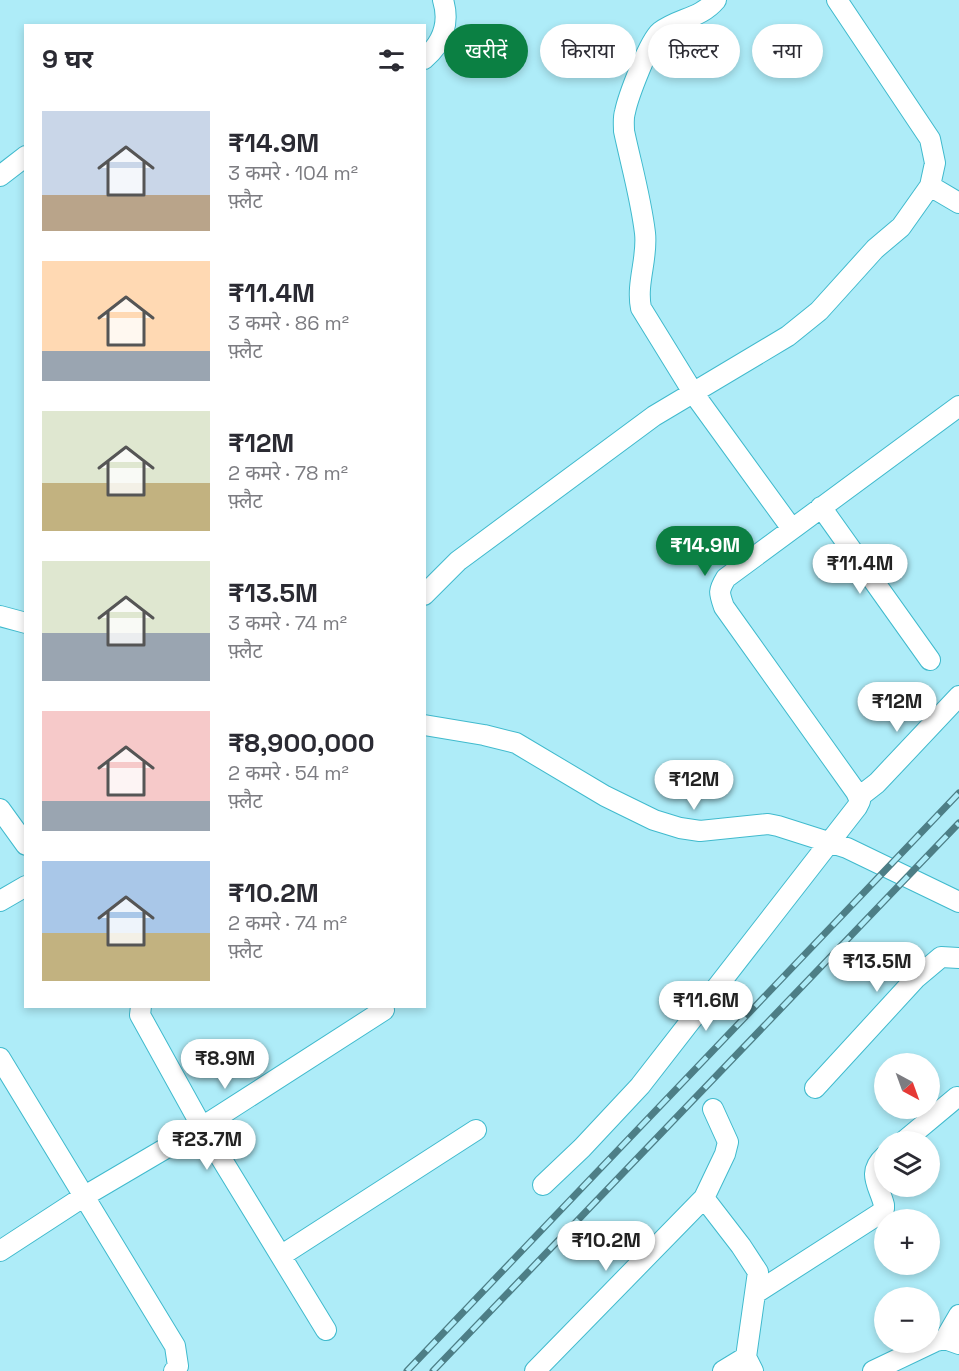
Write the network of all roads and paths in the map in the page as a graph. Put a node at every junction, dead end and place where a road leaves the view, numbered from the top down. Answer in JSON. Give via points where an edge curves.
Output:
{"nodes":[{"id":1,"x":443,"y":0,"type":"edge"},
{"id":2,"x":716,"y":0,"type":"edge"},
{"id":3,"x":837,"y":0,"type":"edge"},
{"id":4,"x":426,"y":57,"type":"edge"},
{"id":5,"x":24,"y":158,"type":"edge"},
{"id":6,"x":0,"y":176,"type":"edge"},
{"id":7,"x":930,"y":186,"type":"junction"},
{"id":8,"x":959,"y":203,"type":"edge"},
{"id":9,"x":694,"y":394,"type":"junction"},
{"id":10,"x":959,"y":406,"type":"edge"},
{"id":11,"x":821,"y":507,"type":"junction"},
{"id":12,"x":792,"y":529,"type":"junction"},
{"id":13,"x":426,"y":593,"type":"edge"},
{"id":14,"x":0,"y":616,"type":"edge"},
{"id":15,"x":24,"y":622,"type":"edge"},
{"id":16,"x":930,"y":660,"type":"dead end"},
{"id":17,"x":959,"y":696,"type":"edge"},
{"id":18,"x":426,"y":724,"type":"edge"},
{"id":19,"x":859,"y":797,"type":"junction"},
{"id":20,"x":0,"y":809,"type":"edge"},
{"id":21,"x":24,"y":842,"type":"edge"},
{"id":22,"x":830,"y":843,"type":"junction"},
{"id":23,"x":24,"y":887,"type":"edge"},
{"id":24,"x":0,"y":901,"type":"edge"},
{"id":25,"x":959,"y":902,"type":"edge"},
{"id":26,"x":959,"y":958,"type":"edge"},
{"id":27,"x":141,"y":1008,"type":"edge"},
{"id":28,"x":384,"y":1010,"type":"dead end"},
{"id":29,"x":0,"y":1058,"type":"edge"},
{"id":30,"x":815,"y":1088,"type":"dead end"},
{"id":31,"x":957,"y":1097,"type":"dead end"},
{"id":32,"x":713,"y":1109,"type":"dead end"},
{"id":33,"x":202,"y":1127,"type":"junction"},
{"id":34,"x":476,"y":1130,"type":"dead end"},
{"id":35,"x":916,"y":1131,"type":"edge"},
{"id":36,"x":543,"y":1185,"type":"dead end"},
{"id":37,"x":83,"y":1197,"type":"junction"},
{"id":38,"x":881,"y":1197,"type":"edge"},
{"id":39,"x":704,"y":1198,"type":"junction"},
{"id":40,"x":0,"y":1251,"type":"edge"},
{"id":41,"x":282,"y":1255,"type":"junction"},
{"id":42,"x":756,"y":1293,"type":"junction"},
{"id":43,"x":959,"y":1315,"type":"edge"},
{"id":44,"x":326,"y":1330,"type":"dead end"},
{"id":45,"x":952,"y":1341,"type":"edge"},
{"id":46,"x":749,"y":1364,"type":"edge"},
{"id":47,"x":174,"y":1371,"type":"edge"},
{"id":48,"x":535,"y":1371,"type":"edge"},
{"id":49,"x":723,"y":1371,"type":"edge"},
{"id":50,"x":873,"y":1371,"type":"edge"}],
"edges":[{"from":1,"to":4,"type":"street","via":[[445,32]]},
{"from":2,"to":9,"type":"street","via":[[705,11],[660,31],[624,115],[645,234],[638,296],[641,308]]},
{"from":3,"to":7,"type":"street","via":[[930,139],[935,163]]},
{"from":5,"to":6,"type":"street"},
{"from":7,"to":8,"type":"street"},
{"from":7,"to":9,"type":"street","via":[[901,226],[819,311],[788,336]]},
{"from":9,"to":12,"type":"street"},
{"from":9,"to":13,"type":"street","via":[[654,416],[530,507],[458,561]]},
{"from":10,"to":11,"type":"street"},
{"from":11,"to":12,"type":"street"},
{"from":11,"to":16,"type":"street"},
{"from":12,"to":19,"type":"street","via":[[726,578],[719,594],[724,607]]},
{"from":14,"to":15,"type":"street"},
{"from":17,"to":19,"type":"street"},
{"from":18,"to":22,"type":"street","via":[[516,743],[605,796],[680,828],[700,831],[768,824]]},
{"from":19,"to":22,"type":"street","via":[[857,807]]},
{"from":20,"to":21,"type":"street"},
{"from":22,"to":25,"type":"street"},
{"from":22,"to":36,"type":"street","via":[[640,1086]]},
{"from":23,"to":24,"type":"street"},
{"from":26,"to":30,"type":"street","via":[[941,957],[916,978]]},
{"from":27,"to":33,"type":"street","via":[[140,1015]]},
{"from":28,"to":33,"type":"street"},
{"from":29,"to":37,"type":"street"},
{"from":31,"to":35,"type":"street"},
{"from":32,"to":39,"type":"street","via":[[728,1142]]},
{"from":33,"to":37,"type":"street"},
{"from":33,"to":41,"type":"street"},
{"from":34,"to":41,"type":"street"},
{"from":37,"to":40,"type":"street"},
{"from":37,"to":47,"type":"street","via":[[175,1346],[178,1366]]},
{"from":38,"to":42,"type":"street","via":[[884,1209],[879,1214]]},
{"from":39,"to":42,"type":"street","via":[[755,1265]]},
{"from":39,"to":48,"type":"street"},
{"from":41,"to":44,"type":"street"},
{"from":42,"to":46,"type":"street"},
{"from":43,"to":45,"type":"street"},
{"from":45,"to":50,"type":"street","via":[[936,1341]]},
{"from":46,"to":49,"type":"street"}]}
